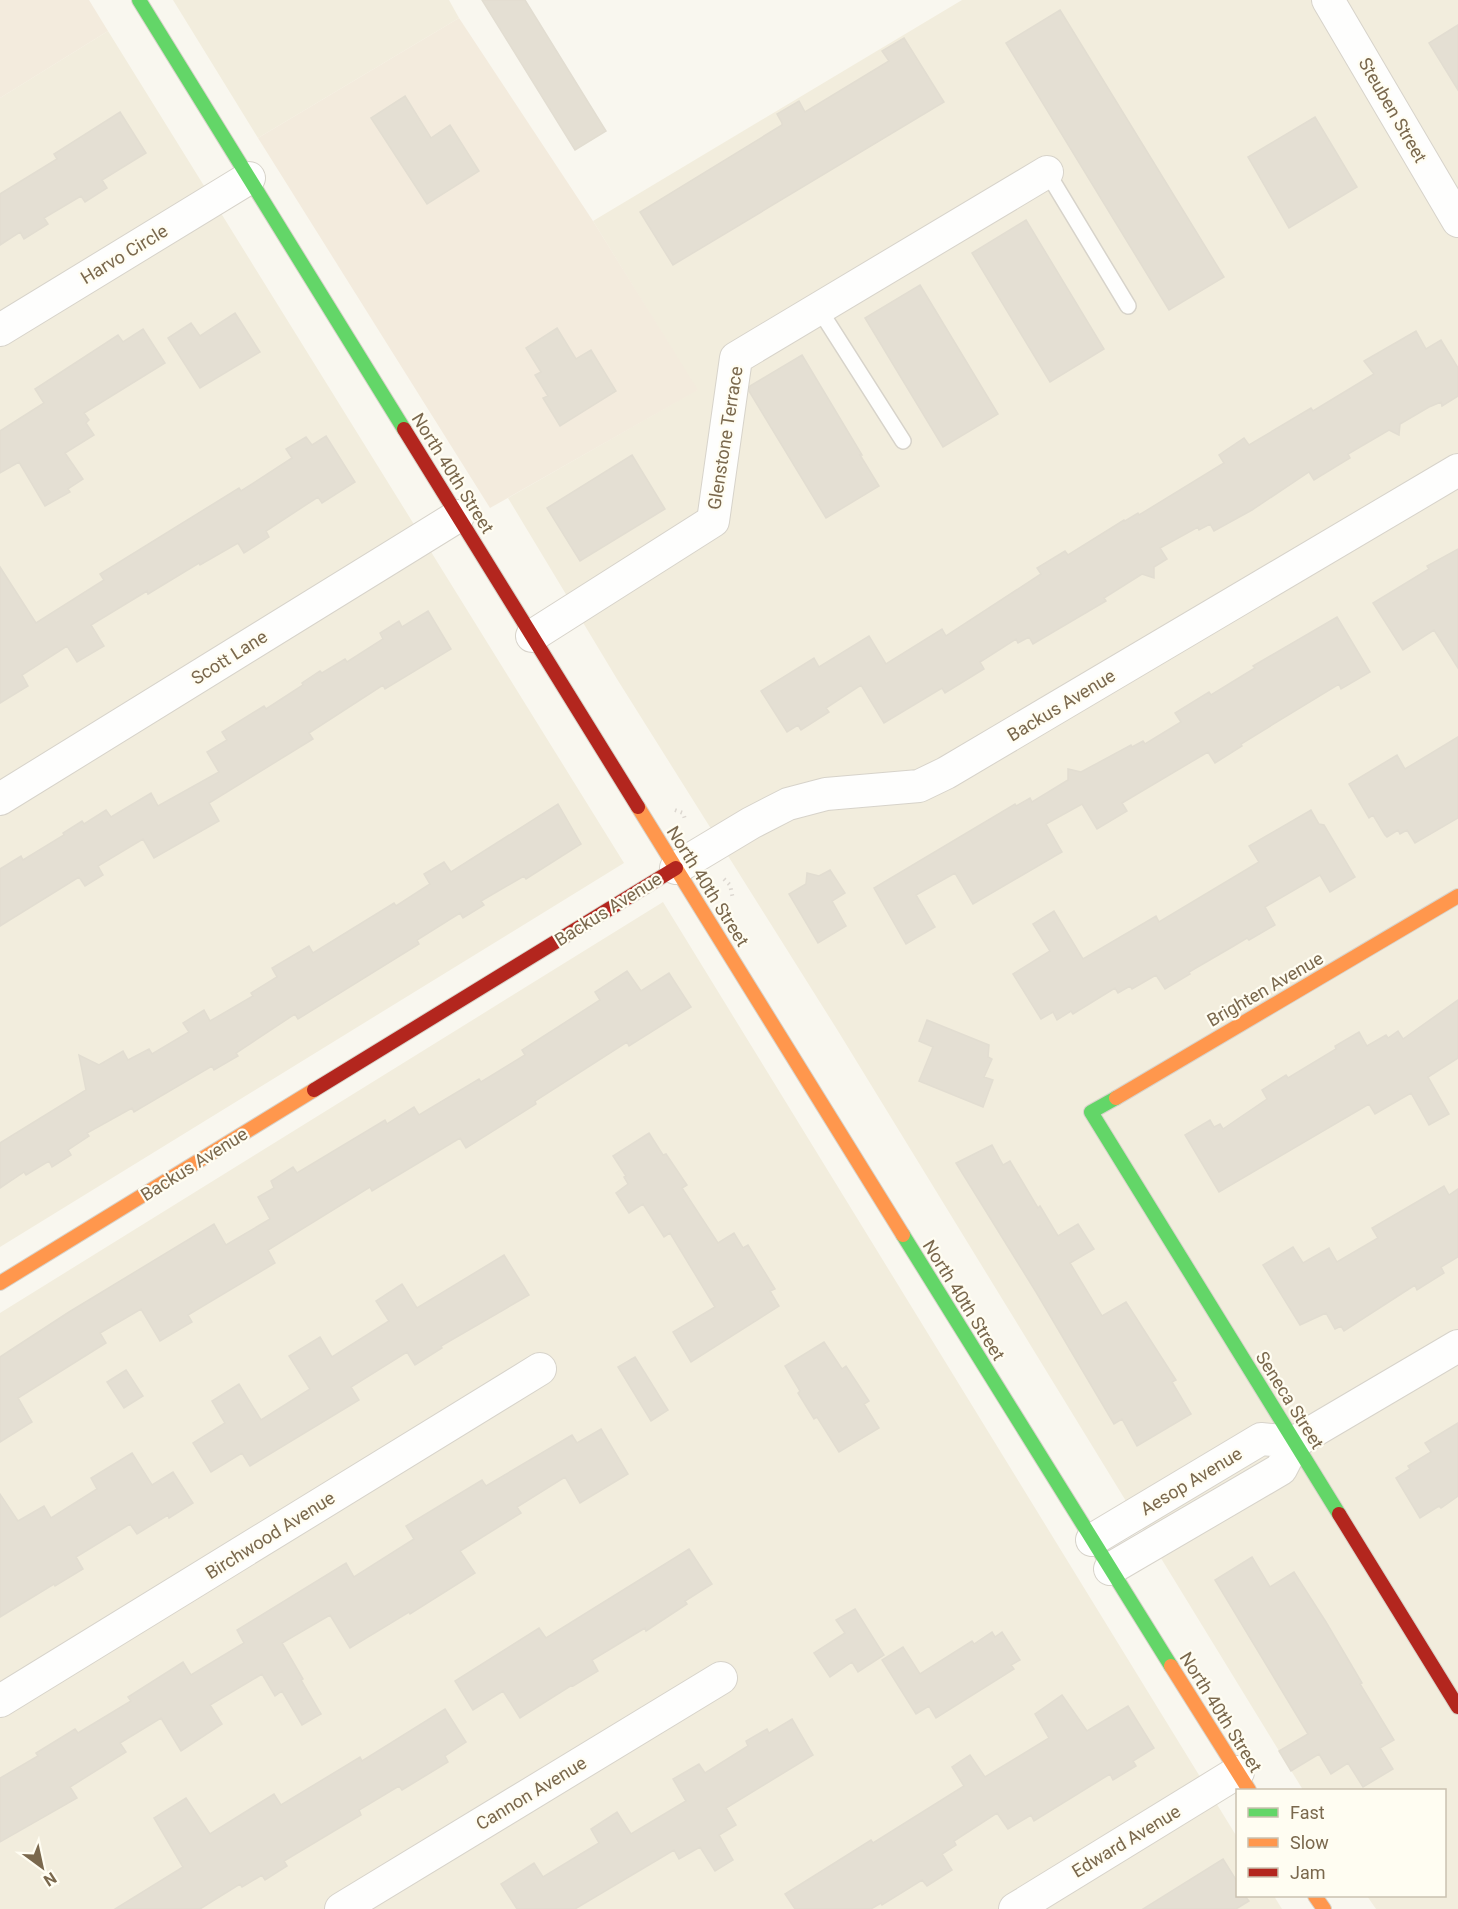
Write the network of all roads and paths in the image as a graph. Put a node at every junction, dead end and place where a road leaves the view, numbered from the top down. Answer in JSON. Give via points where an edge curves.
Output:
{"nodes":[{"id":1,"x":139,"y":0,"type":"edge"},
{"id":2,"x":1328,"y":0,"type":"edge"},
{"id":3,"x":1047,"y":172,"type":"joint"},
{"id":4,"x":249,"y":178,"type":"junction"},
{"id":5,"x":1458,"y":221,"type":"edge"},
{"id":6,"x":1128,"y":306,"type":"dead end"},
{"id":7,"x":819,"y":309,"type":"junction"},
{"id":8,"x":0,"y":330,"type":"edge"},
{"id":9,"x":903,"y":441,"type":"dead end"},
{"id":10,"x":1458,"y":470,"type":"edge"},
{"id":11,"x":458,"y":516,"type":"junction"},
{"id":12,"x":532,"y":636,"type":"junction"},
{"id":13,"x":0,"y":799,"type":"edge"},
{"id":14,"x":676,"y":868,"type":"junction"},
{"id":15,"x":1458,"y":896,"type":"edge"},
{"id":16,"x":1091,"y":1112,"type":"joint"},
{"id":17,"x":0,"y":1283,"type":"edge"},
{"id":18,"x":1458,"y":1346,"type":"edge"},
{"id":19,"x":540,"y":1369,"type":"dead end"},
{"id":20,"x":1295,"y":1442,"type":"junction"},
{"id":21,"x":1092,"y":1540,"type":"junction"},
{"id":22,"x":1110,"y":1569,"type":"junction"},
{"id":23,"x":721,"y":1678,"type":"dead end"},
{"id":24,"x":0,"y":1701,"type":"edge"},
{"id":25,"x":1458,"y":1707,"type":"edge"},
{"id":26,"x":1243,"y":1781,"type":"edge"},
{"id":27,"x":341,"y":1909,"type":"edge"},
{"id":28,"x":1015,"y":1909,"type":"edge"}],
"edges":[{"from":1,"to":4,"type":"street","name":"North 40th Street"},
{"from":2,"to":5,"type":"street","name":"Steuben Street"},
{"from":3,"to":6,"type":"lane"},
{"from":3,"to":7,"type":"street","name":"Glenstone Terrace"},
{"from":4,"to":8,"type":"street","name":"Harvo Circle"},
{"from":4,"to":11,"type":"street","name":"North 40th Street"},
{"from":7,"to":9,"type":"lane"},
{"from":7,"to":12,"type":"street","name":"Glenstone Terrace","via":[[736,358],[712,521]]},
{"from":10,"to":14,"type":"street","name":"Backus Avenue","via":[[946,773],[919,786],[826,794],[788,804]]},
{"from":11,"to":12,"type":"street","name":"North 40th Street"},
{"from":11,"to":13,"type":"street","name":"Scott Lane"},
{"from":12,"to":14,"type":"street","name":"North 40th Street"},
{"from":14,"to":17,"type":"street","name":"Backus Avenue"},
{"from":14,"to":21,"type":"street","name":"North 40th Street"},
{"from":15,"to":16,"type":"street","name":"Brighten Avenue"},
{"from":16,"to":20,"type":"street","name":"Seneca Street"},
{"from":18,"to":20,"type":"street"},
{"from":19,"to":24,"type":"street","name":"Birchwood Avenue"},
{"from":20,"to":21,"type":"street","name":"Aesop Avenue","via":[[1261,1439]]},
{"from":20,"to":22,"type":"street","name":"Aesop Avenue","via":[[1281,1469]]},
{"from":20,"to":25,"type":"street","name":"Seneca Street"},
{"from":21,"to":22,"type":"street","name":"North 40th Street"},
{"from":22,"to":26,"type":"street","name":"North 40th Street"},
{"from":23,"to":27,"type":"street","name":"Cannon Avenue"},
{"from":26,"to":28,"type":"street","name":"Edward Avenue"}]}
